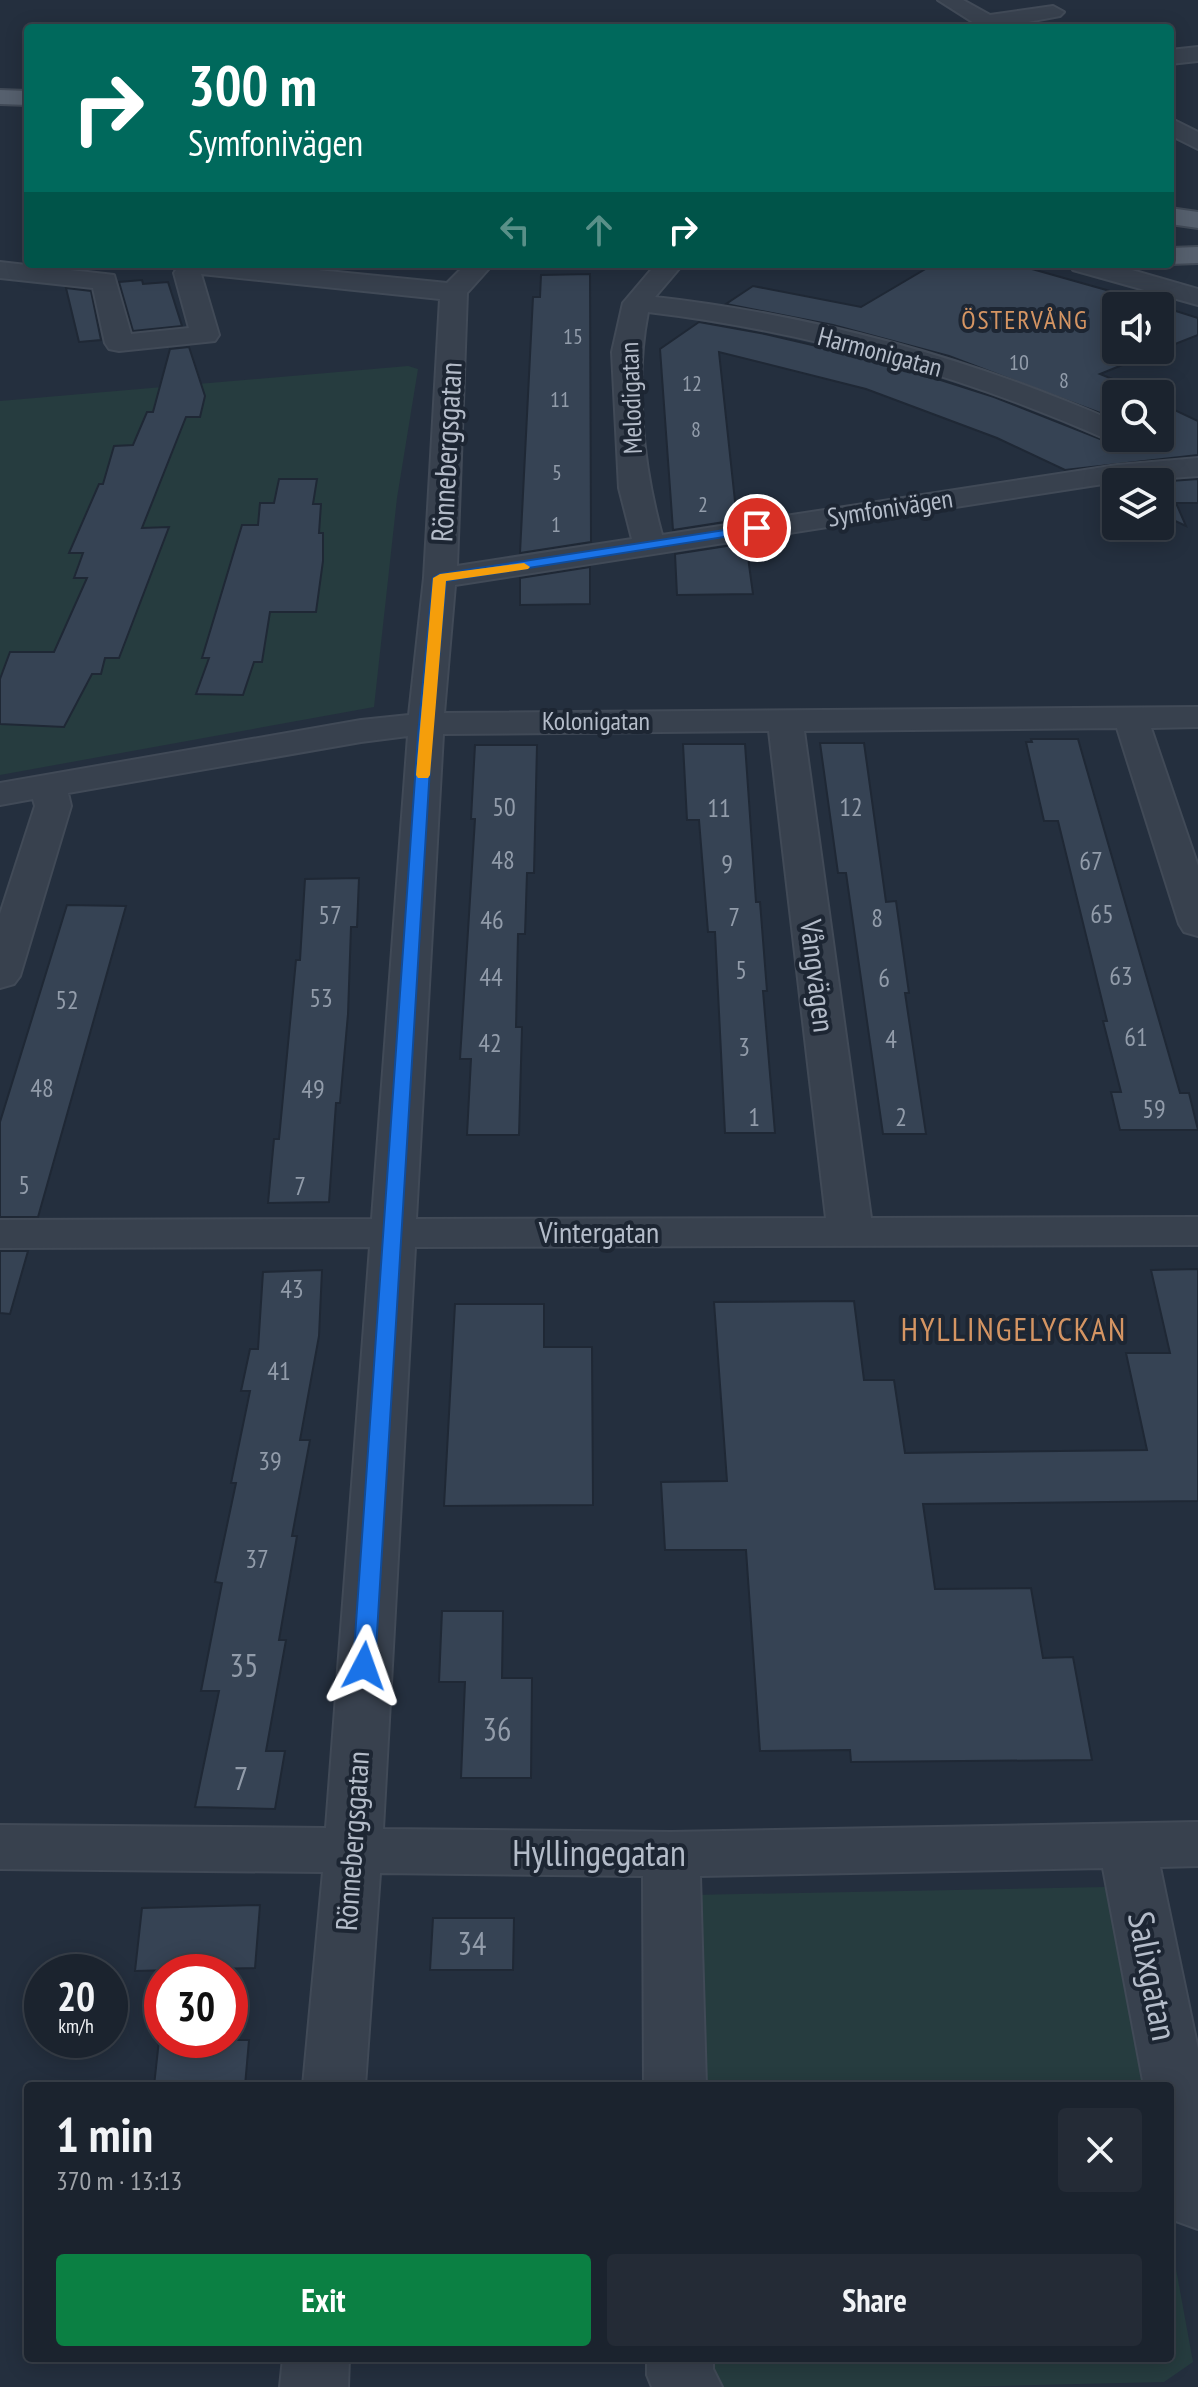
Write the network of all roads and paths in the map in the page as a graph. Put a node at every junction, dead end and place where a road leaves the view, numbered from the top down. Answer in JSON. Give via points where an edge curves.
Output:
{"nodes":[{"id":1,"x":948,"y":0,"type":"edge"},
{"id":2,"x":1053,"y":12,"type":"dead end"},
{"id":3,"x":990,"y":24,"type":"edge"},
{"id":4,"x":997,"y":24,"type":"edge"},
{"id":5,"x":1198,"y":54,"type":"edge"},
{"id":6,"x":1174,"y":57,"type":"edge"},
{"id":7,"x":1174,"y":127,"type":"edge"},
{"id":8,"x":1198,"y":142,"type":"edge"},
{"id":9,"x":0,"y":245,"type":"edge"},
{"id":10,"x":24,"y":248,"type":"edge"},
{"id":11,"x":199,"y":268,"type":"edge"},
{"id":12,"x":234,"y":268,"type":"edge"},
{"id":13,"x":476,"y":268,"type":"edge"},
{"id":14,"x":667,"y":268,"type":"edge"},
{"id":15,"x":1096,"y":268,"type":"edge"},
{"id":16,"x":0,"y":270,"type":"edge"},
{"id":17,"x":454,"y":292,"type":"junction"},
{"id":18,"x":1198,"y":297,"type":"edge"},
{"id":19,"x":636,"y":303,"type":"junction"},
{"id":20,"x":1102,"y":426,"type":"edge"},
{"id":21,"x":1155,"y":452,"type":"edge"},
{"id":22,"x":1186,"y":467,"type":"edge"},
{"id":23,"x":649,"y":545,"type":"junction"},
{"id":24,"x":440,"y":578,"type":"junction"},
{"id":25,"x":1198,"y":717,"type":"edge"},
{"id":26,"x":1131,"y":719,"type":"junction"},
{"id":27,"x":785,"y":720,"type":"junction"},
{"id":28,"x":426,"y":724,"type":"junction"},
{"id":29,"x":48,"y":786,"type":"junction"},
{"id":30,"x":0,"y":794,"type":"edge"},
{"id":31,"x":1198,"y":924,"type":"edge"},
{"id":32,"x":0,"y":976,"type":"edge"},
{"id":33,"x":850,"y":1231,"type":"junction"},
{"id":34,"x":1198,"y":1231,"type":"edge"},
{"id":35,"x":0,"y":1234,"type":"edge"},
{"id":36,"x":392,"y":1235,"type":"junction"},
{"id":37,"x":1127,"y":1844,"type":"junction"},
{"id":38,"x":1198,"y":1844,"type":"edge"},
{"id":39,"x":0,"y":1847,"type":"edge"},
{"id":40,"x":353,"y":1851,"type":"junction"},
{"id":41,"x":671,"y":1854,"type":"junction"},
{"id":42,"x":334,"y":2082,"type":"edge"},
{"id":43,"x":675,"y":2082,"type":"edge"},
{"id":44,"x":1198,"y":2201,"type":"edge"},
{"id":45,"x":316,"y":2362,"type":"edge"},
{"id":46,"x":680,"y":2362,"type":"edge"},
{"id":47,"x":314,"y":2387,"type":"edge"},
{"id":48,"x":688,"y":2387,"type":"edge"}],
"edges":[{"from":1,"to":3,"type":"street"},
{"from":2,"to":4,"type":"street"},
{"from":5,"to":6,"type":"street"},
{"from":7,"to":8,"type":"street"},
{"from":9,"to":10,"type":"street"},
{"from":11,"to":16,"type":"street","via":[[187,273],[205,335],[119,343],[105,281]]},
{"from":12,"to":17,"type":"street"},
{"from":13,"to":17,"type":"street"},
{"from":14,"to":19,"type":"street","name":"Melodigatan"},
{"from":15,"to":18,"type":"street"},
{"from":17,"to":24,"type":"street","name":"Rönnebergsgatan"},
{"from":19,"to":20,"type":"street","name":"Harmonigatan","via":[[722,314],[893,354],[984,381]]},
{"from":19,"to":23,"type":"street","name":"Melodigatan","via":[[626,352],[634,488]]},
{"from":21,"to":22,"type":"street"},
{"from":22,"to":23,"type":"street","name":"Symfonivägen"},
{"from":23,"to":24,"type":"street","name":"Symfonivägen"},
{"from":24,"to":28,"type":"street","name":"Rönnebergsgatan"},
{"from":25,"to":26,"type":"street","name":"Kolonigatan"},
{"from":26,"to":27,"type":"street","name":"Kolonigatan"},
{"from":26,"to":31,"type":"street"},
{"from":27,"to":28,"type":"street","name":"Kolonigatan"},
{"from":27,"to":33,"type":"street","name":"Vångvägen"},
{"from":28,"to":29,"type":"street","name":"Kolonigatan"},
{"from":28,"to":36,"type":"street","name":"Rönnebergsgatan"},
{"from":29,"to":30,"type":"street","name":"Kolonigatan"},
{"from":29,"to":32,"type":"street","via":[[53,806]]},
{"from":33,"to":34,"type":"street","name":"Vintergatan"},
{"from":33,"to":36,"type":"street","name":"Vintergatan"},
{"from":35,"to":36,"type":"street","name":"Vintergatan"},
{"from":36,"to":40,"type":"street","name":"Rönnebergsgatan"},
{"from":37,"to":38,"type":"street","name":"Hyllingegatan"},
{"from":37,"to":41,"type":"street","name":"Hyllingegatan"},
{"from":37,"to":44,"type":"street","name":"Salixgatan"},
{"from":39,"to":40,"type":"street","name":"Hyllingegatan"},
{"from":40,"to":41,"type":"street","name":"Hyllingegatan"},
{"from":40,"to":42,"type":"street","name":"Rönnebergsgatan"},
{"from":41,"to":43,"type":"street"},
{"from":45,"to":47,"type":"street"},
{"from":46,"to":48,"type":"street"}]}
